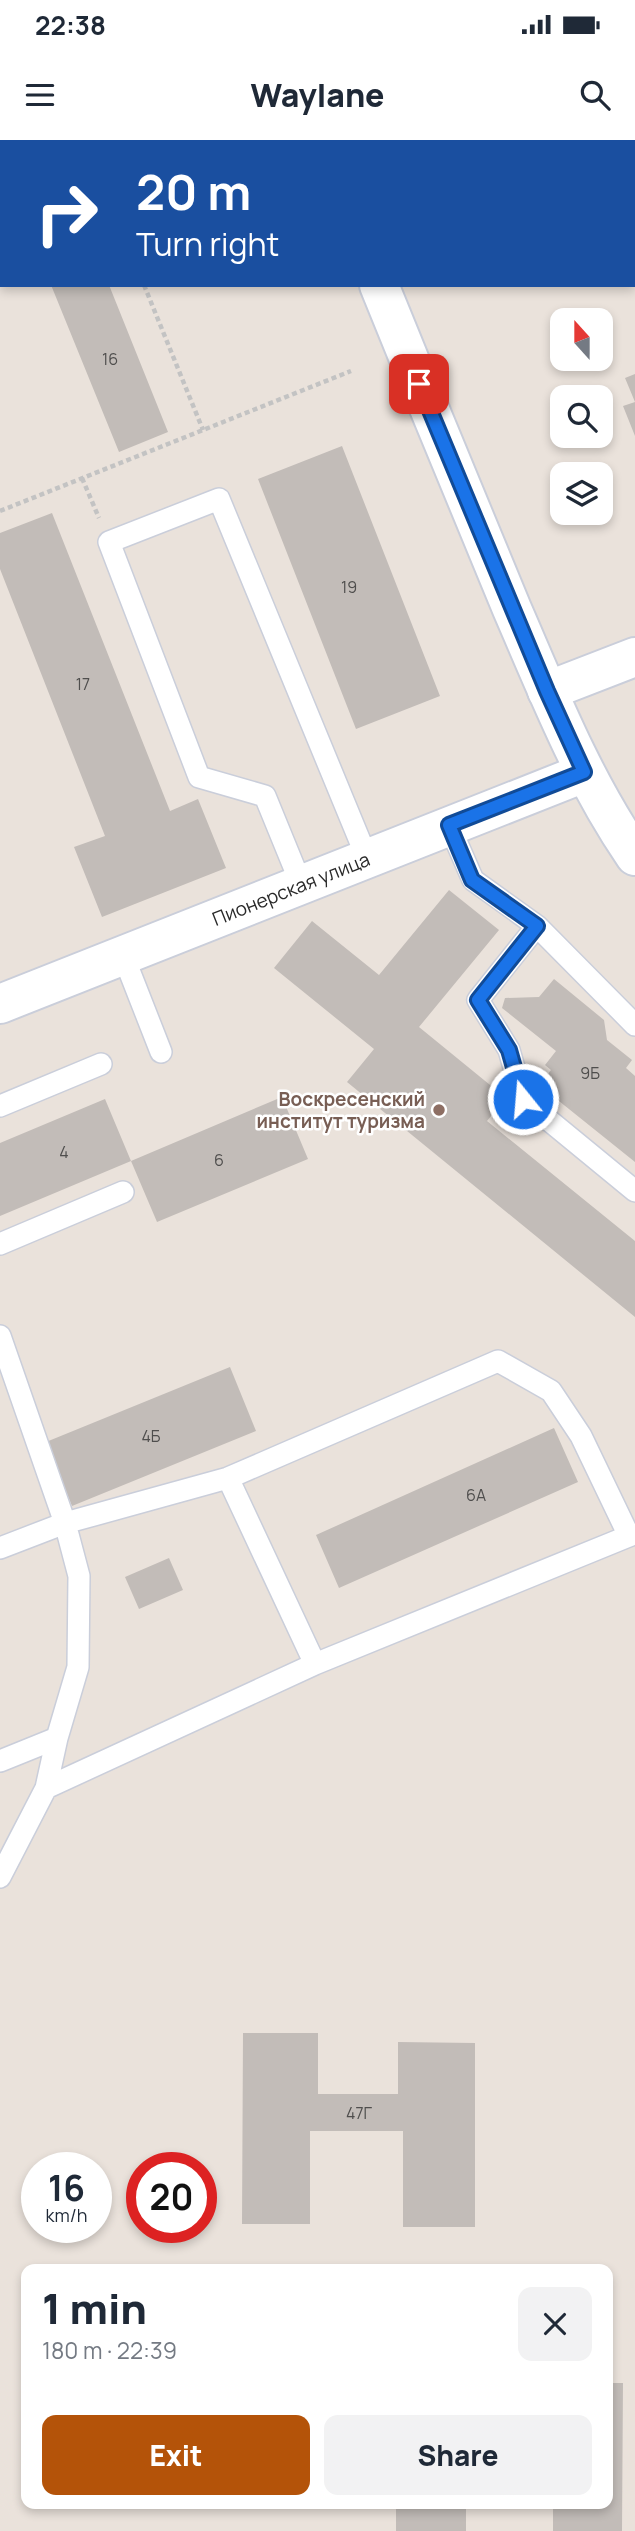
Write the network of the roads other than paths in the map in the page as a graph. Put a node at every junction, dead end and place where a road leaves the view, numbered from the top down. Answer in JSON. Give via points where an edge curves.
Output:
{"nodes":[{"id":1,"x":380,"y":287,"type":"edge"},
{"id":2,"x":635,"y":657,"type":"edge"},
{"id":3,"x":547,"y":691,"type":"junction"},
{"id":4,"x":584,"y":772,"type":"junction"},
{"id":5,"x":449,"y":825,"type":"junction"},
{"id":6,"x":635,"y":856,"type":"edge"},
{"id":7,"x":367,"y":859,"type":"junction"},
{"id":8,"x":301,"y":884,"type":"junction"},
{"id":9,"x":537,"y":926,"type":"junction"},
{"id":10,"x":123,"y":955,"type":"junction"},
{"id":11,"x":0,"y":1004,"type":"edge"},
{"id":12,"x":635,"y":1025,"type":"edge"},
{"id":13,"x":161,"y":1052,"type":"dead end"},
{"id":14,"x":101,"y":1064,"type":"dead end"},
{"id":15,"x":0,"y":1106,"type":"edge"},
{"id":16,"x":635,"y":1191,"type":"edge"},
{"id":17,"x":123,"y":1192,"type":"dead end"},
{"id":18,"x":0,"y":1244,"type":"edge"},
{"id":19,"x":0,"y":1336,"type":"edge"},
{"id":20,"x":228,"y":1478,"type":"junction"},
{"id":21,"x":65,"y":1523,"type":"junction"},
{"id":22,"x":0,"y":1548,"type":"edge"},
{"id":23,"x":314,"y":1664,"type":"junction"},
{"id":24,"x":57,"y":1738,"type":"junction"},
{"id":25,"x":0,"y":1761,"type":"edge"},
{"id":26,"x":46,"y":1788,"type":"junction"},
{"id":27,"x":0,"y":1877,"type":"edge"}],
"edges":[{"from":1,"to":3,"type":"street"},
{"from":2,"to":3,"type":"street"},
{"from":3,"to":4,"type":"street"},
{"from":4,"to":5,"type":"street","name":"Пионерская улица"},
{"from":4,"to":6,"type":"street"},
{"from":5,"to":7,"type":"street","name":"Пионерская улица"},
{"from":5,"to":9,"type":"lane","via":[[472,880]]},
{"from":7,"to":8,"type":"street","name":"Пионерская улица"},
{"from":7,"to":8,"type":"lane","via":[[219,499],[109,542],[199,777],[265,796]]},
{"from":8,"to":10,"type":"street","name":"Пионерская улица"},
{"from":9,"to":12,"type":"lane"},
{"from":9,"to":16,"type":"lane","via":[[478,1000],[509,1050],[523,1099]]},
{"from":10,"to":11,"type":"street","name":"Пионерская улица"},
{"from":10,"to":13,"type":"lane"},
{"from":14,"to":15,"type":"lane"},
{"from":17,"to":18,"type":"lane"},
{"from":19,"to":21,"type":"lane"},
{"from":20,"to":21,"type":"lane"},
{"from":20,"to":23,"type":"lane"},
{"from":20,"to":23,"type":"lane","via":[[498,1361],[551,1391],[581,1436],[629,1536]]},
{"from":21,"to":22,"type":"lane"},
{"from":21,"to":24,"type":"lane","via":[[79,1576],[78,1667]]},
{"from":23,"to":26,"type":"lane"},
{"from":24,"to":25,"type":"lane"},
{"from":24,"to":26,"type":"lane"},
{"from":26,"to":27,"type":"lane"}]}
